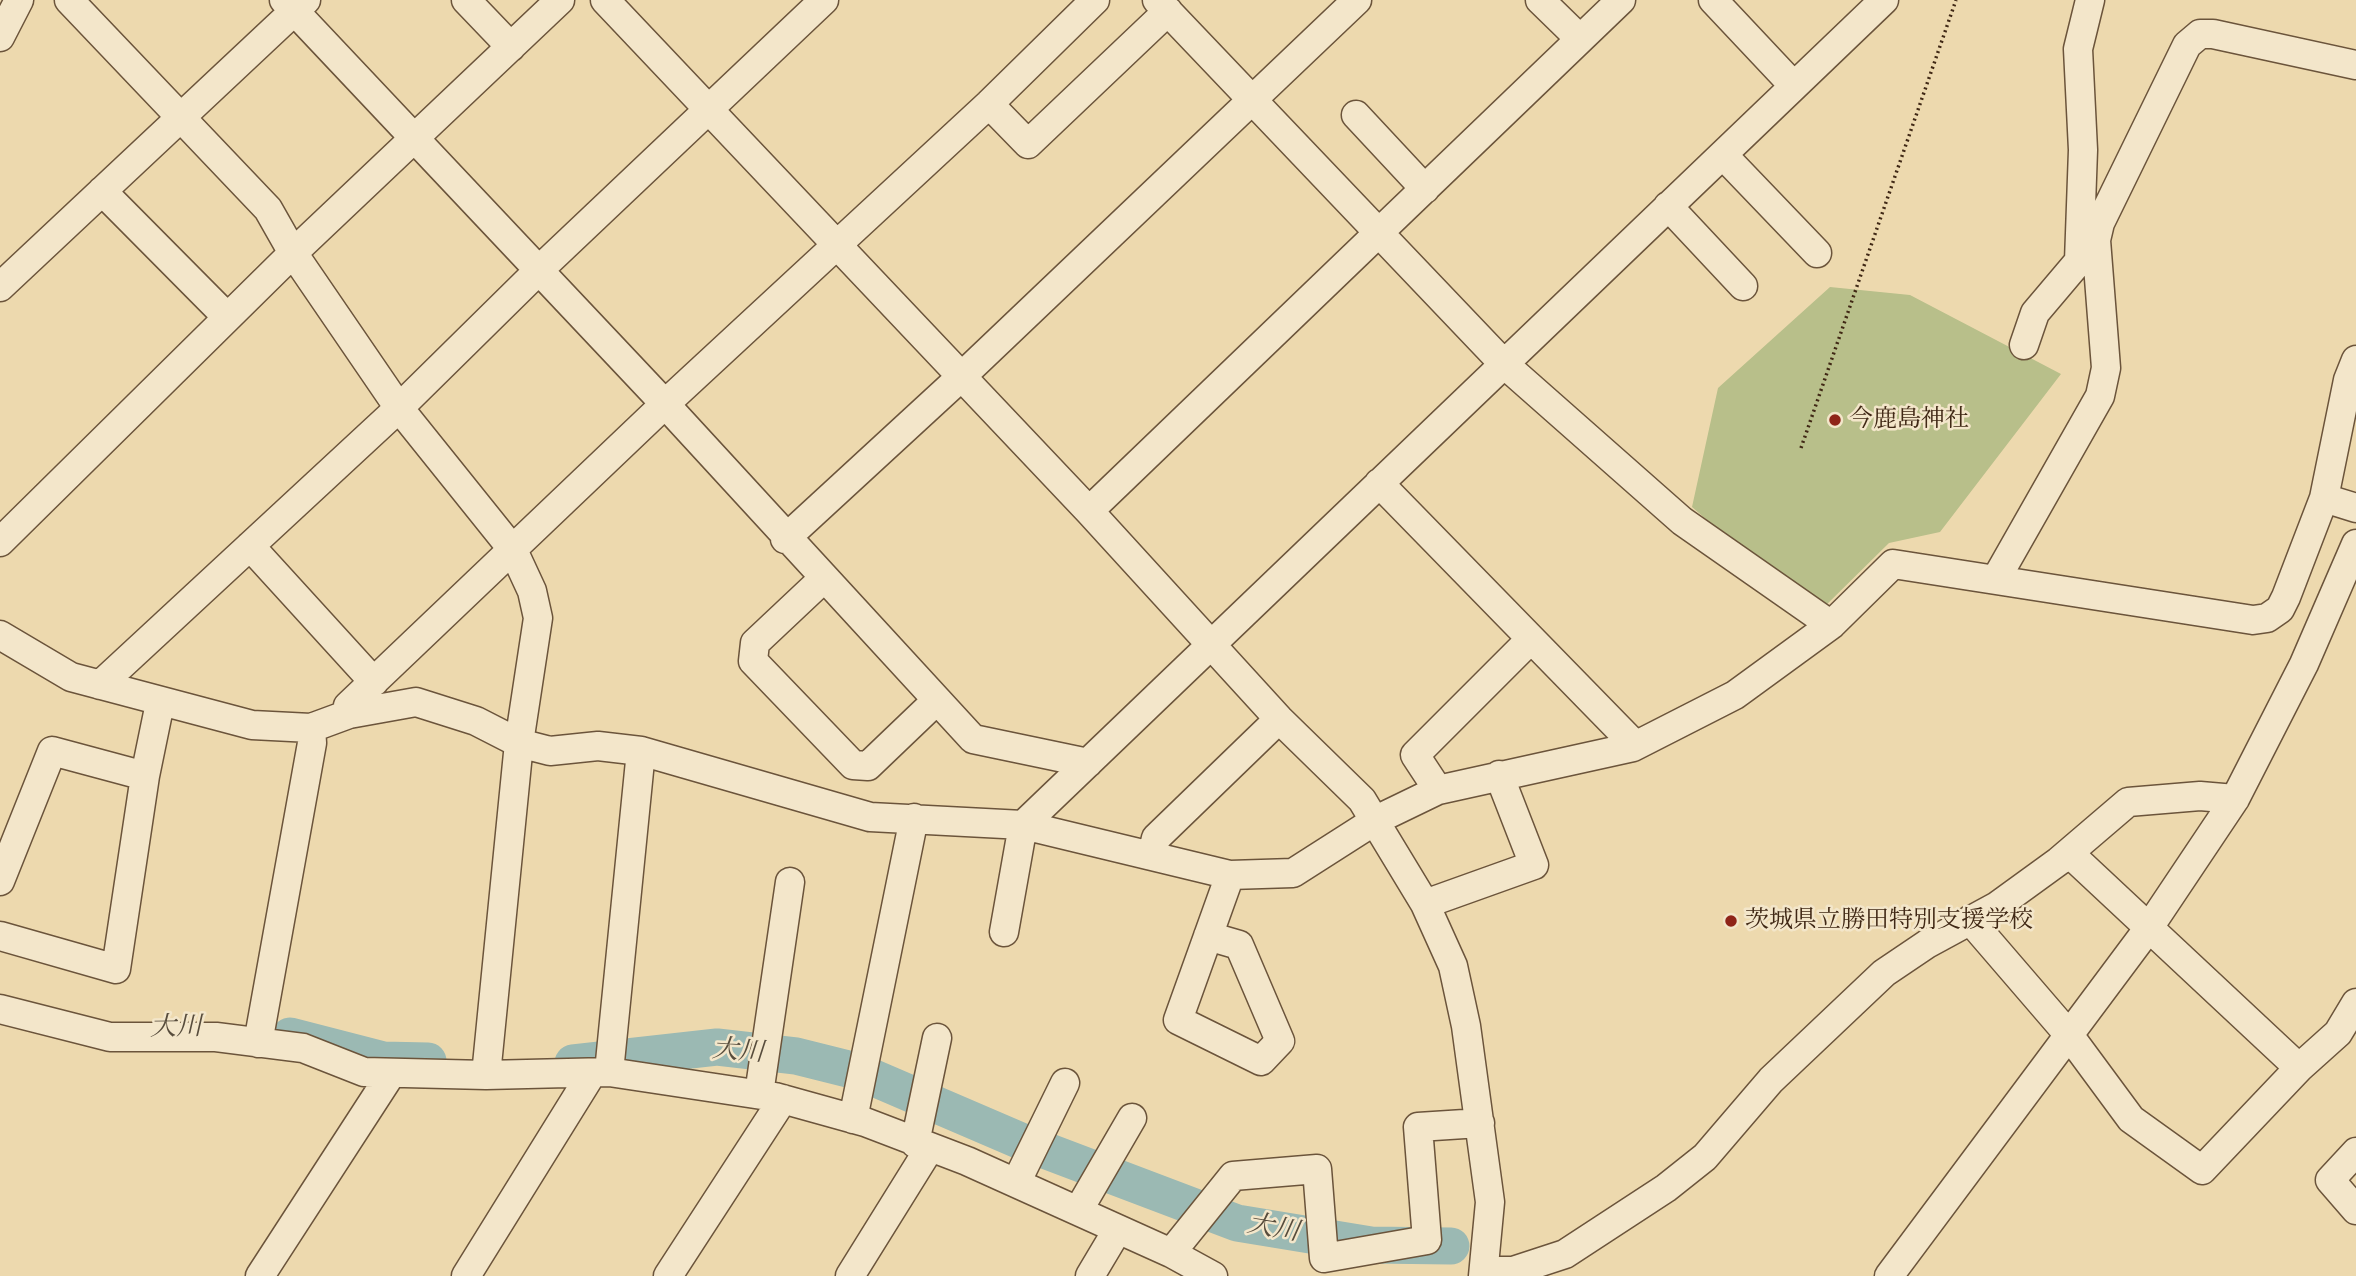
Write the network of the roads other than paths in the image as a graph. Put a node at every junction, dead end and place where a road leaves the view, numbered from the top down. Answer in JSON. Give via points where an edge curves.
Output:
{"nodes":[{"id":1,"x":19,"y":0,"type":"edge"},
{"id":2,"x":69,"y":0,"type":"edge"},
{"id":3,"x":466,"y":0,"type":"edge"},
{"id":4,"x":560,"y":0,"type":"edge"},
{"id":5,"x":605,"y":0,"type":"edge"},
{"id":6,"x":824,"y":0,"type":"edge"},
{"id":7,"x":1094,"y":0,"type":"edge"},
{"id":8,"x":1357,"y":0,"type":"edge"},
{"id":9,"x":1540,"y":0,"type":"edge"},
{"id":10,"x":1621,"y":0,"type":"edge"},
{"id":11,"x":1713,"y":0,"type":"edge"},
{"id":12,"x":1884,"y":0,"type":"edge"},
{"id":13,"x":2090,"y":0,"type":"edge"},
{"id":14,"x":295,"y":3,"type":"edge"},
{"id":15,"x":1162,"y":6,"type":"edge"},
{"id":16,"x":0,"y":37,"type":"edge"},
{"id":17,"x":1580,"y":39,"type":"junction"},
{"id":18,"x":511,"y":47,"type":"junction"},
{"id":19,"x":2356,"y":65,"type":"edge"},
{"id":20,"x":1793,"y":85,"type":"junction"},
{"id":21,"x":1252,"y":99,"type":"junction"},
{"id":22,"x":989,"y":104,"type":"junction"},
{"id":23,"x":709,"y":111,"type":"junction"},
{"id":24,"x":1356,"y":116,"type":"dead end"},
{"id":25,"x":178,"y":117,"type":"junction"},
{"id":26,"x":414,"y":138,"type":"junction"},
{"id":27,"x":1723,"y":155,"type":"junction"},
{"id":28,"x":1425,"y":189,"type":"junction"},
{"id":29,"x":102,"y":191,"type":"junction"},
{"id":30,"x":1668,"y":206,"type":"junction"},
{"id":31,"x":1378,"y":230,"type":"junction"},
{"id":32,"x":837,"y":246,"type":"junction"},
{"id":33,"x":293,"y":253,"type":"junction"},
{"id":34,"x":1817,"y":253,"type":"dead end"},
{"id":35,"x":538,"y":271,"type":"junction"},
{"id":36,"x":1743,"y":286,"type":"dead end"},
{"id":37,"x":0,"y":287,"type":"edge"},
{"id":38,"x":227,"y":317,"type":"junction"},
{"id":39,"x":2024,"y":345,"type":"dead end"},
{"id":40,"x":2356,"y":360,"type":"edge"},
{"id":41,"x":1503,"y":363,"type":"junction"},
{"id":42,"x":961,"y":377,"type":"junction"},
{"id":43,"x":665,"y":404,"type":"junction"},
{"id":44,"x":399,"y":408,"type":"junction"},
{"id":45,"x":1379,"y":483,"type":"junction"},
{"id":46,"x":2324,"y":498,"type":"junction"},
{"id":47,"x":2356,"y":509,"type":"edge"},
{"id":48,"x":1089,"y":511,"type":"junction"},
{"id":49,"x":785,"y":539,"type":"junction"},
{"id":50,"x":0,"y":542,"type":"edge"},
{"id":51,"x":2356,"y":544,"type":"edge"},
{"id":52,"x":250,"y":546,"type":"junction"},
{"id":53,"x":513,"y":550,"type":"junction"},
{"id":54,"x":823,"y":579,"type":"junction"},
{"id":55,"x":1996,"y":579,"type":"junction"},
{"id":56,"x":1831,"y":625,"type":"junction"},
{"id":57,"x":0,"y":635,"type":"edge"},
{"id":58,"x":1531,"y":639,"type":"junction"},
{"id":59,"x":1211,"y":647,"type":"junction"},
{"id":60,"x":373,"y":682,"type":"junction"},
{"id":61,"x":100,"y":685,"type":"junction"},
{"id":62,"x":937,"y":700,"type":"junction"},
{"id":63,"x":160,"y":703,"type":"junction"},
{"id":64,"x":349,"y":714,"type":"junction"},
{"id":65,"x":1279,"y":719,"type":"junction"},
{"id":66,"x":311,"y":728,"type":"junction"},
{"id":67,"x":519,"y":743,"type":"junction"},
{"id":68,"x":1633,"y":747,"type":"junction"},
{"id":69,"x":641,"y":751,"type":"junction"},
{"id":70,"x":1088,"y":763,"type":"junction"},
{"id":71,"x":1499,"y":775,"type":"junction"},
{"id":72,"x":145,"y":776,"type":"junction"},
{"id":73,"x":1438,"y":790,"type":"junction"},
{"id":74,"x":2235,"y":799,"type":"junction"},
{"id":75,"x":914,"y":818,"type":"junction"},
{"id":76,"x":1376,"y":820,"type":"junction"},
{"id":77,"x":1023,"y":825,"type":"junction"},
{"id":78,"x":2069,"y":853,"type":"junction"},
{"id":79,"x":1152,"y":855,"type":"junction"},
{"id":80,"x":1230,"y":875,"type":"junction"},
{"id":81,"x":0,"y":881,"type":"edge"},
{"id":82,"x":790,"y":882,"type":"dead end"},
{"id":83,"x":1425,"y":904,"type":"junction"},
{"id":84,"x":1970,"y":920,"type":"junction"},
{"id":85,"x":2148,"y":929,"type":"junction"},
{"id":86,"x":1004,"y":932,"type":"dead end"},
{"id":87,"x":0,"y":936,"type":"edge"},
{"id":88,"x":1208,"y":936,"type":"dead end"},
{"id":89,"x":2356,"y":1003,"type":"edge"},
{"id":90,"x":0,"y":1009,"type":"edge"},
{"id":91,"x":2069,"y":1035,"type":"junction"},
{"id":92,"x":937,"y":1038,"type":"dead end"},
{"id":93,"x":258,"y":1043,"type":"junction"},
{"id":94,"x":2299,"y":1068,"type":"junction"},
{"id":95,"x":600,"y":1073,"type":"junction"},
{"id":96,"x":391,"y":1074,"type":"junction"},
{"id":97,"x":486,"y":1075,"type":"junction"},
{"id":98,"x":1065,"y":1083,"type":"dead end"},
{"id":99,"x":771,"y":1097,"type":"junction"},
{"id":100,"x":1132,"y":1118,"type":"dead end"},
{"id":101,"x":853,"y":1119,"type":"junction"},
{"id":102,"x":1480,"y":1123,"type":"junction"},
{"id":103,"x":922,"y":1146,"type":"junction"},
{"id":104,"x":2356,"y":1152,"type":"edge"},
{"id":105,"x":1016,"y":1183,"type":"junction"},
{"id":106,"x":2356,"y":1210,"type":"edge"},
{"id":107,"x":1078,"y":1211,"type":"junction"},
{"id":108,"x":1118,"y":1229,"type":"junction"},
{"id":109,"x":1171,"y":1253,"type":"junction"},
{"id":110,"x":266,"y":1274,"type":"edge"},
{"id":111,"x":1484,"y":1274,"type":"edge"},
{"id":112,"x":466,"y":1276,"type":"edge"},
{"id":113,"x":668,"y":1276,"type":"edge"},
{"id":114,"x":850,"y":1276,"type":"edge"},
{"id":115,"x":1090,"y":1276,"type":"edge"},
{"id":116,"x":1213,"y":1276,"type":"edge"},
{"id":117,"x":1889,"y":1276,"type":"edge"}],
"edges":[{"from":1,"to":16,"type":"street"},
{"from":2,"to":25,"type":"street"},
{"from":3,"to":18,"type":"street"},
{"from":4,"to":18,"type":"street"},
{"from":5,"to":23,"type":"street"},
{"from":6,"to":23,"type":"street"},
{"from":7,"to":22,"type":"street"},
{"from":8,"to":21,"type":"street"},
{"from":9,"to":17,"type":"street"},
{"from":10,"to":17,"type":"street"},
{"from":11,"to":20,"type":"street"},
{"from":12,"to":20,"type":"street"},
{"from":13,"to":39,"type":"street","via":[[2078,49],[2083,150],[2079,261],[2035,313]]},
{"from":14,"to":25,"type":"street"},
{"from":14,"to":26,"type":"street"},
{"from":15,"to":21,"type":"street"},
{"from":15,"to":22,"type":"street","via":[[1028,144]]},
{"from":17,"to":28,"type":"street"},
{"from":18,"to":26,"type":"street"},
{"from":19,"to":55,"type":"street","via":[[2213,34],[2200,34],[2188,45],[2099,223],[2096,240],[2106,368],[2100,396]]},
{"from":20,"to":27,"type":"street"},
{"from":21,"to":31,"type":"street"},
{"from":21,"to":42,"type":"street"},
{"from":22,"to":32,"type":"street"},
{"from":23,"to":32,"type":"street"},
{"from":23,"to":35,"type":"street"},
{"from":24,"to":28,"type":"street"},
{"from":25,"to":29,"type":"street"},
{"from":25,"to":33,"type":"street","via":[[268,209]]},
{"from":26,"to":33,"type":"street"},
{"from":26,"to":35,"type":"street"},
{"from":27,"to":30,"type":"street"},
{"from":27,"to":34,"type":"street"},
{"from":28,"to":31,"type":"street"},
{"from":29,"to":37,"type":"street"},
{"from":29,"to":38,"type":"street"},
{"from":30,"to":36,"type":"street"},
{"from":30,"to":41,"type":"street"},
{"from":31,"to":41,"type":"street"},
{"from":31,"to":48,"type":"street"},
{"from":32,"to":42,"type":"street"},
{"from":32,"to":43,"type":"street"},
{"from":33,"to":38,"type":"street"},
{"from":33,"to":44,"type":"street"},
{"from":35,"to":43,"type":"street"},
{"from":35,"to":44,"type":"street"},
{"from":38,"to":50,"type":"street"},
{"from":40,"to":46,"type":"street"},
{"from":41,"to":45,"type":"street"},
{"from":41,"to":56,"type":"street","via":[[1682,521]]},
{"from":42,"to":48,"type":"street"},
{"from":42,"to":49,"type":"street"},
{"from":43,"to":49,"type":"street"},
{"from":43,"to":53,"type":"street"},
{"from":44,"to":52,"type":"street"},
{"from":44,"to":53,"type":"street"},
{"from":45,"to":58,"type":"street"},
{"from":45,"to":59,"type":"street"},
{"from":46,"to":47,"type":"street"},
{"from":46,"to":55,"type":"street","via":[[2280,610],[2267,618],[2253,620]]},
{"from":48,"to":59,"type":"street"},
{"from":49,"to":54,"type":"street"},
{"from":51,"to":74,"type":"street","via":[[2304,664]]},
{"from":52,"to":60,"type":"street"},
{"from":52,"to":61,"type":"street"},
{"from":53,"to":60,"type":"street"},
{"from":53,"to":67,"type":"street","via":[[532,591],[538,618]]},
{"from":54,"to":62,"type":"street"},
{"from":54,"to":62,"type":"street","via":[[755,643],[753,660],[853,765],[868,766]]},
{"from":55,"to":56,"type":"street","via":[[1893,564]]},
{"from":56,"to":68,"type":"street","via":[[1735,695]]},
{"from":57,"to":61,"type":"street","via":[[71,677]]},
{"from":58,"to":68,"type":"street"},
{"from":58,"to":73,"type":"street","via":[[1415,755]]},
{"from":59,"to":65,"type":"street"},
{"from":59,"to":70,"type":"street"},
{"from":60,"to":64,"type":"street","via":[[348,706]]},
{"from":61,"to":63,"type":"street"},
{"from":62,"to":70,"type":"street","via":[[972,739]]},
{"from":63,"to":66,"type":"street","via":[[252,725]]},
{"from":63,"to":72,"type":"street"},
{"from":64,"to":66,"type":"street"},
{"from":64,"to":67,"type":"street","via":[[416,702],[476,721]]},
{"from":65,"to":76,"type":"street","via":[[1362,800]]},
{"from":65,"to":79,"type":"street","via":[[1156,838]]},
{"from":66,"to":93,"type":"street"},
{"from":67,"to":69,"type":"street","via":[[550,751],[598,746]]},
{"from":67,"to":97,"type":"street"},
{"from":68,"to":71,"type":"street"},
{"from":69,"to":75,"type":"street","via":[[870,817]]},
{"from":69,"to":95,"type":"street"},
{"from":70,"to":77,"type":"street"},
{"from":71,"to":73,"type":"street"},
{"from":71,"to":83,"type":"street","via":[[1534,865]]},
{"from":72,"to":81,"type":"street","via":[[52,751]]},
{"from":72,"to":87,"type":"street","via":[[116,969]]},
{"from":73,"to":76,"type":"street"},
{"from":74,"to":78,"type":"street","via":[[2200,796],[2129,802]]},
{"from":74,"to":85,"type":"street"},
{"from":75,"to":77,"type":"street"},
{"from":75,"to":101,"type":"street"},
{"from":76,"to":80,"type":"street","via":[[1293,873]]},
{"from":76,"to":83,"type":"street"},
{"from":77,"to":79,"type":"street"},
{"from":77,"to":86,"type":"street"},
{"from":78,"to":84,"type":"street","via":[[1997,906]]},
{"from":78,"to":85,"type":"street"},
{"from":79,"to":80,"type":"street"},
{"from":80,"to":88,"type":"street"},
{"from":82,"to":99,"type":"street"},
{"from":83,"to":102,"type":"street","via":[[1453,966]]},
{"from":84,"to":91,"type":"street"},
{"from":84,"to":111,"type":"street","via":[[1884,972],[1771,1080],[1705,1157],[1666,1188],[1565,1254],[1513,1271]]},
{"from":85,"to":91,"type":"street"},
{"from":85,"to":94,"type":"street"},
{"from":89,"to":94,"type":"street","via":[[2338,1033]]},
{"from":90,"to":93,"type":"street","via":[[110,1037],[216,1037]]},
{"from":91,"to":94,"type":"street","via":[[2132,1119],[2202,1170]]},
{"from":91,"to":117,"type":"street"},
{"from":92,"to":103,"type":"street"},
{"from":93,"to":96,"type":"street","via":[[303,1048],[364,1072]]},
{"from":95,"to":97,"type":"street"},
{"from":95,"to":99,"type":"street"},
{"from":95,"to":112,"type":"street"},
{"from":96,"to":97,"type":"street"},
{"from":96,"to":110,"type":"street"},
{"from":98,"to":105,"type":"street"},
{"from":99,"to":101,"type":"street"},
{"from":99,"to":113,"type":"street"},
{"from":100,"to":107,"type":"street"},
{"from":101,"to":103,"type":"street"},
{"from":102,"to":109,"type":"street","via":[[1418,1127],[1427,1240],[1324,1258],[1317,1169],[1233,1175]]},
{"from":102,"to":111,"type":"street","via":[[1490,1202]]},
{"from":103,"to":105,"type":"street"},
{"from":103,"to":114,"type":"street"},
{"from":104,"to":106,"type":"street","via":[[2330,1180]]},
{"from":105,"to":107,"type":"street"},
{"from":107,"to":108,"type":"street"},
{"from":108,"to":109,"type":"street"},
{"from":108,"to":115,"type":"street"},
{"from":109,"to":116,"type":"street"}]}
